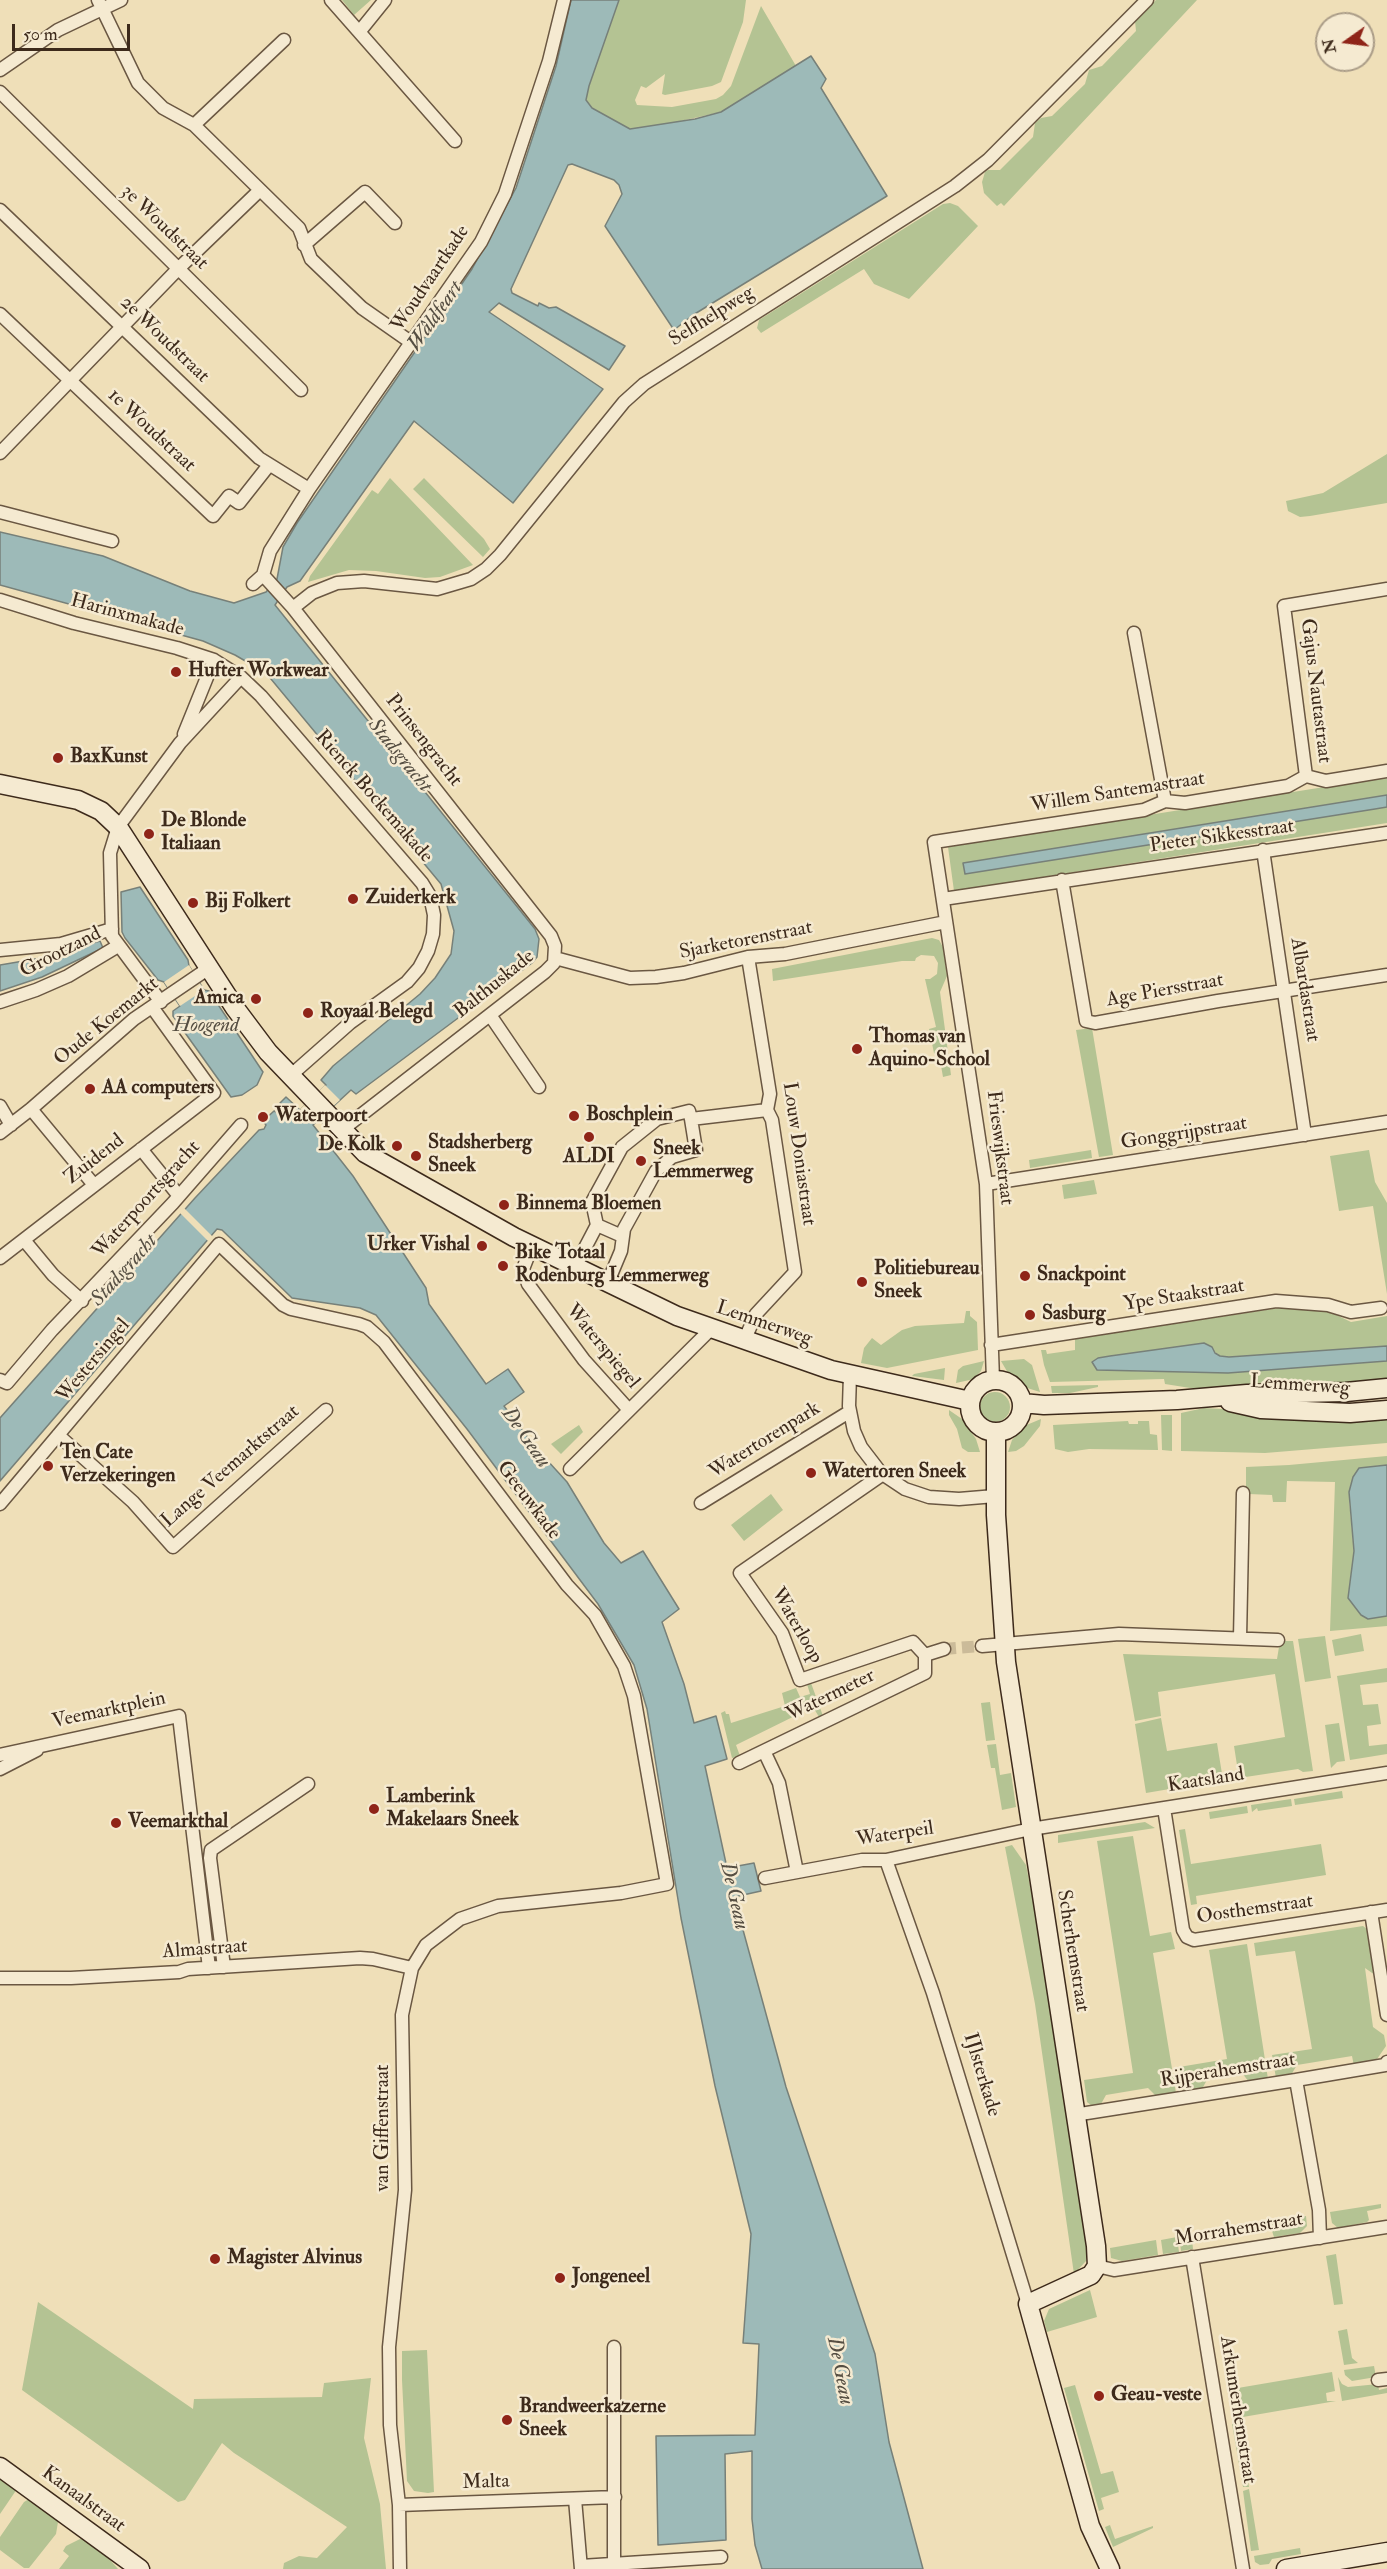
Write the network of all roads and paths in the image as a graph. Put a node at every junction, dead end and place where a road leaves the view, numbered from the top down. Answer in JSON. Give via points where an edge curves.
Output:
{"nodes":[{"id":1,"x":121,"y":0,"type":"edge"},
{"id":2,"x":331,"y":0,"type":"edge"},
{"id":3,"x":385,"y":0,"type":"edge"},
{"id":4,"x":564,"y":0,"type":"edge"},
{"id":5,"x":1147,"y":0,"type":"edge"},
{"id":6,"x":100,"y":4,"type":"edge"},
{"id":7,"x":360,"y":31,"type":"junction"},
{"id":8,"x":284,"y":40,"type":"dead end"},
{"id":9,"x":0,"y":70,"type":"edge"},
{"id":10,"x":0,"y":92,"type":"edge"},
{"id":11,"x":194,"y":125,"type":"junction"},
{"id":12,"x":454,"y":141,"type":"dead end"},
{"id":13,"x":260,"y":190,"type":"junction"},
{"id":14,"x":0,"y":210,"type":"edge"},
{"id":15,"x":395,"y":223,"type":"dead end"},
{"id":16,"x":304,"y":245,"type":"junction"},
{"id":17,"x":178,"y":269,"type":"junction"},
{"id":18,"x":0,"y":314,"type":"edge"},
{"id":19,"x":123,"y":328,"type":"junction"},
{"id":20,"x":412,"y":343,"type":"junction"},
{"id":21,"x":69,"y":380,"type":"junction"},
{"id":22,"x":302,"y":390,"type":"dead end"},
{"id":23,"x":0,"y":453,"type":"edge"},
{"id":24,"x":269,"y":465,"type":"junction"},
{"id":25,"x":309,"y":489,"type":"junction"},
{"id":26,"x":0,"y":512,"type":"edge"},
{"id":27,"x":112,"y":541,"type":"dead end"},
{"id":28,"x":267,"y":580,"type":"junction"},
{"id":29,"x":253,"y":585,"type":"dead end"},
{"id":30,"x":1387,"y":589,"type":"edge"},
{"id":31,"x":0,"y":600,"type":"edge"},
{"id":32,"x":293,"y":608,"type":"junction"},
{"id":33,"x":1134,"y":633,"type":"dead end"},
{"id":34,"x":214,"y":660,"type":"junction"},
{"id":35,"x":241,"y":677,"type":"junction"},
{"id":36,"x":180,"y":743,"type":"junction"},
{"id":37,"x":1387,"y":771,"type":"edge"},
{"id":38,"x":1306,"y":776,"type":"junction"},
{"id":39,"x":0,"y":784,"type":"edge"},
{"id":40,"x":1165,"y":801,"type":"junction"},
{"id":41,"x":118,"y":827,"type":"junction"},
{"id":42,"x":1387,"y":833,"type":"edge"},
{"id":43,"x":1263,"y":850,"type":"junction"},
{"id":44,"x":1062,"y":880,"type":"junction"},
{"id":45,"x":943,"y":899,"type":"junction"},
{"id":46,"x":946,"y":922,"type":"junction"},
{"id":47,"x":112,"y":929,"type":"junction"},
{"id":48,"x":118,"y":946,"type":"junction"},
{"id":49,"x":0,"y":950,"type":"edge"},
{"id":50,"x":748,"y":957,"type":"junction"},
{"id":51,"x":555,"y":958,"type":"junction"},
{"id":52,"x":203,"y":973,"type":"junction"},
{"id":53,"x":1387,"y":975,"type":"edge"},
{"id":54,"x":1284,"y":992,"type":"junction"},
{"id":55,"x":0,"y":1002,"type":"edge"},
{"id":56,"x":156,"y":1004,"type":"junction"},
{"id":57,"x":490,"y":1015,"type":"junction"},
{"id":58,"x":290,"y":1076,"type":"junction"},
{"id":59,"x":539,"y":1087,"type":"dead end"},
{"id":60,"x":0,"y":1106,"type":"edge"},
{"id":61,"x":31,"y":1109,"type":"junction"},
{"id":62,"x":767,"y":1110,"type":"junction"},
{"id":63,"x":691,"y":1119,"type":"junction"},
{"id":64,"x":1387,"y":1122,"type":"edge"},
{"id":65,"x":11,"y":1125,"type":"junction"},
{"id":66,"x":241,"y":1125,"type":"dead end"},
{"id":67,"x":343,"y":1130,"type":"junction"},
{"id":68,"x":0,"y":1133,"type":"edge"},
{"id":69,"x":1305,"y":1135,"type":"junction"},
{"id":70,"x":141,"y":1149,"type":"junction"},
{"id":71,"x":986,"y":1184,"type":"junction"},
{"id":72,"x":94,"y":1185,"type":"junction"},
{"id":73,"x":179,"y":1196,"type":"junction"},
{"id":74,"x":597,"y":1225,"type":"junction"},
{"id":75,"x":622,"y":1236,"type":"junction"},
{"id":76,"x":24,"y":1240,"type":"junction"},
{"id":77,"x":219,"y":1244,"type":"joint"},
{"id":78,"x":532,"y":1245,"type":"junction"},
{"id":79,"x":0,"y":1258,"type":"edge"},
{"id":80,"x":575,"y":1267,"type":"junction"},
{"id":81,"x":608,"y":1282,"type":"junction"},
{"id":82,"x":82,"y":1301,"type":"junction"},
{"id":83,"x":1381,"y":1308,"type":"dead end"},
{"id":84,"x":711,"y":1329,"type":"junction"},
{"id":85,"x":744,"y":1341,"type":"junction"},
{"id":86,"x":991,"y":1345,"type":"junction"},
{"id":87,"x":850,"y":1375,"type":"junction"},
{"id":88,"x":993,"y":1380,"type":"junction"},
{"id":89,"x":1,"y":1381,"type":"edge"},
{"id":90,"x":1387,"y":1388,"type":"edge"},
{"id":91,"x":1210,"y":1398,"type":"junction"},
{"id":92,"x":970,"y":1401,"type":"junction"},
{"id":93,"x":1022,"y":1403,"type":"junction"},
{"id":94,"x":326,"y":1410,"type":"dead end"},
{"id":95,"x":629,"y":1410,"type":"junction"},
{"id":96,"x":1387,"y":1410,"type":"edge"},
{"id":97,"x":849,"y":1412,"type":"junction"},
{"id":98,"x":996,"y":1432,"type":"junction"},
{"id":99,"x":58,"y":1435,"type":"junction"},
{"id":100,"x":570,"y":1469,"type":"dead end"},
{"id":101,"x":883,"y":1474,"type":"junction"},
{"id":102,"x":1243,"y":1493,"type":"dead end"},
{"id":103,"x":995,"y":1496,"type":"junction"},
{"id":104,"x":701,"y":1503,"type":"dead end"},
{"id":105,"x":0,"y":1504,"type":"edge"},
{"id":106,"x":1240,"y":1638,"type":"junction"},
{"id":107,"x":1278,"y":1640,"type":"dead end"},
{"id":108,"x":1004,"y":1643,"type":"junction"},
{"id":109,"x":982,"y":1646,"type":"tunnel mouth"},
{"id":110,"x":944,"y":1649,"type":"tunnel mouth"},
{"id":111,"x":925,"y":1655,"type":"junction"},
{"id":112,"x":804,"y":1678,"type":"joint"},
{"id":113,"x":46,"y":1745,"type":"junction"},
{"id":114,"x":764,"y":1751,"type":"junction"},
{"id":115,"x":0,"y":1755,"type":"edge"},
{"id":116,"x":739,"y":1763,"type":"dead end"},
{"id":117,"x":0,"y":1769,"type":"edge"},
{"id":118,"x":1387,"y":1773,"type":"edge"},
{"id":119,"x":308,"y":1784,"type":"dead end"},
{"id":120,"x":1164,"y":1808,"type":"junction"},
{"id":121,"x":1031,"y":1829,"type":"junction"},
{"id":122,"x":886,"y":1860,"type":"junction"},
{"id":123,"x":797,"y":1872,"type":"junction"},
{"id":124,"x":765,"y":1878,"type":"dead end"},
{"id":125,"x":667,"y":1884,"type":"joint"},
{"id":126,"x":1387,"y":1910,"type":"edge"},
{"id":127,"x":1371,"y":1912,"type":"junction"},
{"id":128,"x":224,"y":1967,"type":"junction"},
{"id":129,"x":209,"y":1968,"type":"junction"},
{"id":130,"x":412,"y":1968,"type":"junction"},
{"id":131,"x":0,"y":1978,"type":"edge"},
{"id":132,"x":1387,"y":2015,"type":"edge"},
{"id":133,"x":1387,"y":2062,"type":"edge"},
{"id":134,"x":1296,"y":2080,"type":"junction"},
{"id":135,"x":1074,"y":2115,"type":"junction"},
{"id":136,"x":1387,"y":2227,"type":"edge"},
{"id":137,"x":1320,"y":2238,"type":"junction"},
{"id":138,"x":1192,"y":2257,"type":"junction"},
{"id":139,"x":1097,"y":2266,"type":"junction"},
{"id":140,"x":1028,"y":2304,"type":"junction"},
{"id":141,"x":614,"y":2347,"type":"dead end"},
{"id":142,"x":0,"y":2467,"type":"edge"},
{"id":143,"x":615,"y":2497,"type":"junction"},
{"id":144,"x":575,"y":2499,"type":"junction"},
{"id":145,"x":399,"y":2505,"type":"junction"},
{"id":146,"x":1387,"y":2552,"type":"edge"},
{"id":147,"x":722,"y":2557,"type":"dead end"},
{"id":148,"x":614,"y":2564,"type":"junction"},
{"id":149,"x":581,"y":2567,"type":"edge"},
{"id":150,"x":140,"y":2569,"type":"edge"},
{"id":151,"x":400,"y":2569,"type":"edge"},
{"id":152,"x":1110,"y":2569,"type":"edge"},
{"id":153,"x":1243,"y":2569,"type":"edge"},
{"id":154,"x":1286,"y":2569,"type":"edge"}],
"edges":[{"from":1,"to":6,"type":"street"},
{"from":2,"to":7,"type":"street"},
{"from":3,"to":7,"type":"street"},
{"from":4,"to":20,"type":"street","name":"Woudvaartkade","via":[[549,61],[505,194],[481,242]]},
{"from":5,"to":32,"type":"street","name":"Selfhelpweg","via":[[988,160],[955,186],[644,384],[624,402],[486,569],[437,590],[364,581],[337,583],[312,593]]},
{"from":6,"to":9,"type":"street"},
{"from":6,"to":11,"type":"street","via":[[138,83],[163,108]]},
{"from":7,"to":12,"type":"street"},
{"from":8,"to":11,"type":"street"},
{"from":10,"to":17,"type":"street","name":"3e Woudstraat"},
{"from":11,"to":13,"type":"street"},
{"from":13,"to":16,"type":"street","via":[[299,228]]},
{"from":13,"to":17,"type":"street"},
{"from":14,"to":19,"type":"street","name":"2e Woudstraat"},
{"from":15,"to":16,"type":"street","via":[[365,192]]},
{"from":16,"to":20,"type":"street","via":[[311,259],[362,308]]},
{"from":17,"to":19,"type":"street"},
{"from":17,"to":22,"type":"street","name":"3e Woudstraat"},
{"from":18,"to":21,"type":"street","name":"1e Woudstraat"},
{"from":19,"to":21,"type":"street"},
{"from":19,"to":24,"type":"street","name":"2e Woudstraat"},
{"from":20,"to":25,"type":"street","name":"Woudvaartkade"},
{"from":21,"to":23,"type":"street"},
{"from":21,"to":24,"type":"street","name":"1e Woudstraat","via":[[213,516],[228,495],[239,503]]},
{"from":24,"to":25,"type":"street","name":"2e Woudstraat"},
{"from":25,"to":28,"type":"street","name":"Woudvaartkade","via":[[270,551]]},
{"from":26,"to":27,"type":"street"},
{"from":28,"to":29,"type":"street"},
{"from":28,"to":32,"type":"street","name":"Prinsengracht"},
{"from":30,"to":38,"type":"street","name":"Gajus Nautastraat","via":[[1284,606]]},
{"from":31,"to":34,"type":"street","name":"Harinxmakade"},
{"from":32,"to":51,"type":"street","name":"Prinsengracht","via":[[551,936]]},
{"from":33,"to":40,"type":"street"},
{"from":34,"to":35,"type":"street","name":"Harinxmakade"},
{"from":34,"to":36,"type":"street"},
{"from":35,"to":36,"type":"street"},
{"from":35,"to":58,"type":"street","name":"Rienck Bockemakade","via":[[422,883],[434,915],[428,951],[407,982],[350,1023]]},
{"from":36,"to":41,"type":"street"},
{"from":37,"to":38,"type":"street","name":"Willem Santemastraat","via":[[1326,781]]},
{"from":38,"to":40,"type":"street","name":"Willem Santemastraat","via":[[1288,786],[1185,803]]},
{"from":39,"to":41,"type":"main road","via":[[78,800],[101,811]]},
{"from":40,"to":45,"type":"street","name":"Willem Santemastraat","via":[[1144,810],[934,842]]},
{"from":41,"to":47,"type":"street","via":[[110,853]]},
{"from":41,"to":52,"type":"main road"},
{"from":42,"to":43,"type":"street","name":"Pieter Sikkesstraat"},
{"from":43,"to":44,"type":"street","name":"Pieter Sikkesstraat"},
{"from":43,"to":54,"type":"street","name":"Albardastraat"},
{"from":44,"to":45,"type":"street","name":"Pieter Sikkesstraat"},
{"from":44,"to":54,"type":"street","name":"Age Piersstraat","via":[[1086,1021],[1095,1023]]},
{"from":45,"to":46,"type":"street","name":"Willem Santemastraat"},
{"from":46,"to":50,"type":"street","name":"Sjarketorenstraat","via":[[784,954]]},
{"from":46,"to":71,"type":"street","name":"Frieswijkstraat"},
{"from":47,"to":48,"type":"street","name":"Grootzand"},
{"from":47,"to":49,"type":"street","name":"Grootzand","via":[[61,944]]},
{"from":48,"to":55,"type":"street","name":"Grootzand","via":[[68,976]]},
{"from":48,"to":56,"type":"street"},
{"from":50,"to":51,"type":"street","name":"Sjarketorenstraat","via":[[684,973],[630,978]]},
{"from":50,"to":62,"type":"street","name":"Louw Doniastraat","via":[[770,1094]]},
{"from":51,"to":57,"type":"street","name":"Balthuskade","via":[[545,972]]},
{"from":52,"to":56,"type":"street","name":"Oude Koemarkt"},
{"from":52,"to":58,"type":"main road"},
{"from":53,"to":54,"type":"street"},
{"from":54,"to":69,"type":"street","name":"Albardastraat"},
{"from":56,"to":61,"type":"street","name":"Oude Koemarkt"},
{"from":56,"to":70,"type":"street","name":"Zuidend","via":[[214,1093]]},
{"from":57,"to":59,"type":"street"},
{"from":57,"to":67,"type":"street","name":"Balthuskade"},
{"from":58,"to":67,"type":"main road","name":"Lemmerweg"},
{"from":60,"to":65,"type":"street"},
{"from":61,"to":65,"type":"street","name":"Oude Koemarkt"},
{"from":61,"to":72,"type":"street"},
{"from":62,"to":63,"type":"street"},
{"from":62,"to":85,"type":"street","name":"Louw Doniastraat","via":[[772,1120],[795,1272],[756,1314]]},
{"from":63,"to":74,"type":"street","via":[[689,1111],[657,1119],[621,1147],[592,1202]]},
{"from":63,"to":75,"type":"street","via":[[696,1150],[672,1157],[656,1171]]},
{"from":64,"to":69,"type":"street","name":"Gonggrijpstraat"},
{"from":65,"to":68,"type":"street","name":"Oude Koemarkt"},
{"from":66,"to":73,"type":"street","name":"Waterpoortsgracht"},
{"from":67,"to":78,"type":"main road","name":"Lemmerweg","via":[[364,1153]]},
{"from":69,"to":71,"type":"street","name":"Gonggrijpstraat"},
{"from":70,"to":72,"type":"street","name":"Zuidend"},
{"from":70,"to":73,"type":"street"},
{"from":71,"to":86,"type":"street","name":"Frieswijkstraat"},
{"from":72,"to":76,"type":"street","name":"Zuidend"},
{"from":73,"to":82,"type":"street","name":"Waterpoortsgracht"},
{"from":74,"to":75,"type":"street"},
{"from":74,"to":80,"type":"street"},
{"from":75,"to":81,"type":"street","via":[[621,1251]]},
{"from":76,"to":79,"type":"street","name":"Zuidend"},
{"from":76,"to":82,"type":"street","via":[[53,1275]]},
{"from":77,"to":99,"type":"street","name":"Westersingel"},
{"from":77,"to":125,"type":"street","name":"Geeuwkade","via":[[291,1310],[359,1324],[384,1342],[567,1585],[595,1616],[629,1680]]},
{"from":78,"to":80,"type":"main road","name":"Lemmerweg"},
{"from":78,"to":95,"type":"street","name":"Waterspiegel","via":[[523,1269],[526,1281],[550,1317]]},
{"from":80,"to":81,"type":"main road","name":"Lemmerweg"},
{"from":81,"to":84,"type":"main road","name":"Lemmerweg"},
{"from":82,"to":89,"type":"street","name":"Waterpoortsgracht","via":[[7,1383]]},
{"from":83,"to":86,"type":"street","name":"Ype Staakstraat","via":[[1351,1312],[1328,1305],[1276,1301]]},
{"from":84,"to":85,"type":"main road","name":"Lemmerweg"},
{"from":84,"to":95,"type":"street"},
{"from":85,"to":87,"type":"main road","name":"Lemmerweg"},
{"from":86,"to":88,"type":"street","name":"Frieswijkstraat"},
{"from":87,"to":92,"type":"main road","name":"Lemmerweg"},
{"from":87,"to":97,"type":"street","name":"Watertorenpark"},
{"from":88,"to":92,"type":"main road","via":[[980,1385]]},
{"from":88,"to":93,"type":"main road","via":[[1010,1384]]},
{"from":90,"to":91,"type":"main road","name":"Lemmerweg"},
{"from":91,"to":93,"type":"main road","name":"Lemmerweg"},
{"from":91,"to":96,"type":"main road","name":"Lemmerweg","via":[[1262,1408],[1350,1413]]},
{"from":92,"to":98,"type":"main road","via":[[976,1423]]},
{"from":93,"to":98,"type":"main road","via":[[1015,1424]]},
{"from":94,"to":99,"type":"street","name":"Lange Veemarktstraat","via":[[173,1547],[133,1502]]},
{"from":95,"to":100,"type":"street"},
{"from":97,"to":101,"type":"street","name":"Watertorenpark","via":[[861,1447]]},
{"from":97,"to":104,"type":"street","name":"Watertorenpark"},
{"from":98,"to":103,"type":"main road","name":"Scherhemstraat"},
{"from":99,"to":105,"type":"street","name":"Westersingel"},
{"from":101,"to":103,"type":"street","name":"Watertorenpark","via":[[905,1489],[929,1497]]},
{"from":101,"to":112,"type":"street","name":"Waterloop","via":[[740,1573],[782,1633],[800,1680]]},
{"from":102,"to":106,"type":"street"},
{"from":103,"to":108,"type":"main road","name":"Scherhemstraat"},
{"from":106,"to":107,"type":"street"},
{"from":106,"to":108,"type":"street","via":[[1119,1634]]},
{"from":108,"to":109,"type":"street"},
{"from":108,"to":121,"type":"main road","name":"Scherhemstraat"},
{"from":110,"to":111,"type":"street"},
{"from":111,"to":112,"type":"street","name":"Watermeter","via":[[913,1642]]},
{"from":111,"to":114,"type":"street","name":"Watermeter","via":[[925,1673]]},
{"from":113,"to":115,"type":"street","name":"Veemarktplein"},
{"from":113,"to":117,"type":"street","name":"Veemarktplein"},
{"from":113,"to":129,"type":"street","name":"Veemarktplein","via":[[179,1716]]},
{"from":114,"to":116,"type":"street","name":"Watermeter"},
{"from":114,"to":123,"type":"street","via":[[779,1783]]},
{"from":118,"to":120,"type":"street","name":"Kaatsland"},
{"from":119,"to":128,"type":"street","via":[[211,1850]]},
{"from":120,"to":121,"type":"street","name":"Kaatsland"},
{"from":120,"to":127,"type":"street","name":"Oosthemstraat","via":[[1187,1937],[1194,1940]]},
{"from":121,"to":122,"type":"street","name":"Waterpeil"},
{"from":121,"to":135,"type":"main road","name":"Scherhemstraat"},
{"from":122,"to":123,"type":"street","name":"Waterpeil","via":[[862,1860]]},
{"from":122,"to":140,"type":"street","name":"IJlsterkade","via":[[933,1993]]},
{"from":123,"to":124,"type":"street","name":"Waterpeil"},
{"from":125,"to":130,"type":"street","name":"van Giffenstraat","via":[[498,1906],[460,1919],[426,1945]]},
{"from":126,"to":127,"type":"street","name":"Oosthemstraat"},
{"from":127,"to":132,"type":"street"},
{"from":128,"to":129,"type":"street","name":"Almastraat"},
{"from":128,"to":130,"type":"street","name":"Almastraat","via":[[360,1958]]},
{"from":129,"to":131,"type":"street","name":"Almastraat","via":[[71,1978]]},
{"from":130,"to":145,"type":"street","name":"van Giffenstraat","via":[[402,2015],[405,2190],[389,2348],[390,2425]]},
{"from":133,"to":134,"type":"street","name":"Rijperahemstraat"},
{"from":134,"to":135,"type":"street","name":"Rijperahemstraat"},
{"from":134,"to":137,"type":"street","via":[[1319,2210]]},
{"from":135,"to":139,"type":"main road","name":"Scherhemstraat"},
{"from":136,"to":137,"type":"street","name":"Morrahemstraat"},
{"from":137,"to":138,"type":"street","name":"Morrahemstraat"},
{"from":138,"to":139,"type":"street","name":"Morrahemstraat","via":[[1114,2270]]},
{"from":138,"to":153,"type":"street","name":"Arkumerhemstraat"},
{"from":139,"to":140,"type":"main road","via":[[1091,2275]]},
{"from":140,"to":152,"type":"main road","name":"IJlsterkade","via":[[1090,2526]]},
{"from":141,"to":143,"type":"street"},
{"from":142,"to":150,"type":"main road","name":"Kanaalstraat"},
{"from":143,"to":144,"type":"street","name":"Malta"},
{"from":143,"to":148,"type":"street"},
{"from":144,"to":145,"type":"street","name":"Malta"},
{"from":144,"to":149,"type":"street"},
{"from":145,"to":151,"type":"street","name":"van Giffenstraat"},
{"from":146,"to":154,"type":"main road"},
{"from":147,"to":148,"type":"street"},
{"from":148,"to":149,"type":"street"}]}
